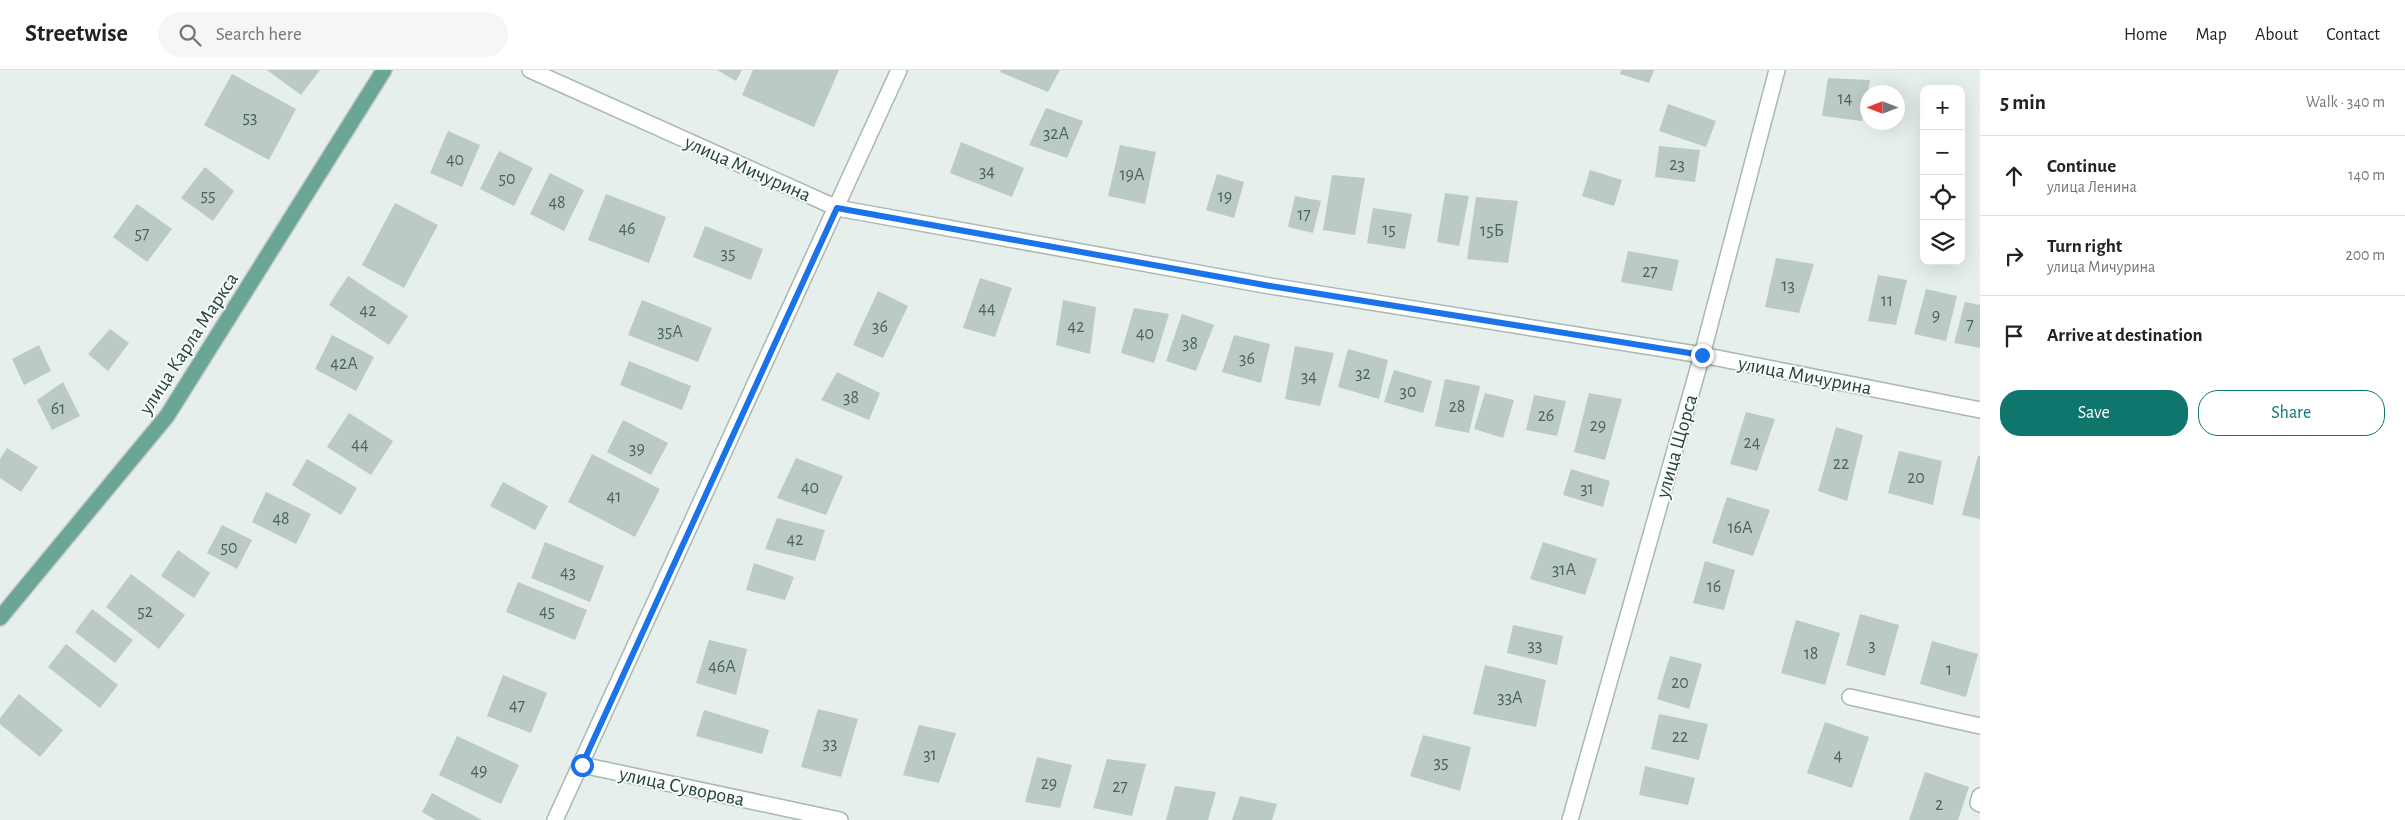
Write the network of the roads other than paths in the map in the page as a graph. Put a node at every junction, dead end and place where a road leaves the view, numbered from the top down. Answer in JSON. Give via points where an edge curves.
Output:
{"nodes":[{"id":1,"x":384,"y":70,"type":"edge"},
{"id":2,"x":530,"y":70,"type":"edge"},
{"id":3,"x":899,"y":70,"type":"edge"},
{"id":4,"x":1777,"y":70,"type":"edge"},
{"id":5,"x":837,"y":208,"type":"junction"},
{"id":6,"x":1702,"y":355,"type":"junction"},
{"id":7,"x":1980,"y":410,"type":"edge"},
{"id":8,"x":0,"y":618,"type":"edge"},
{"id":9,"x":1850,"y":697,"type":"dead end"},
{"id":10,"x":1980,"y":726,"type":"edge"},
{"id":11,"x":582,"y":765,"type":"junction"},
{"id":12,"x":1980,"y":796,"type":"edge"},
{"id":13,"x":1980,"y":804,"type":"edge"},
{"id":14,"x":555,"y":820,"type":"edge"},
{"id":15,"x":840,"y":820,"type":"edge"},
{"id":16,"x":1570,"y":820,"type":"edge"}],
"edges":[{"from":1,"to":8,"type":"main road","name":"улица Карла Маркса","via":[[167,416]]},
{"from":2,"to":5,"type":"street","name":"улица Мичурина"},
{"from":3,"to":5,"type":"street"},
{"from":4,"to":6,"type":"street","name":"улица Щорса"},
{"from":5,"to":6,"type":"street","name":"улица Мичурина","via":[[1270,286]]},
{"from":5,"to":11,"type":"street"},
{"from":6,"to":7,"type":"street","name":"улица Мичурина"},
{"from":6,"to":16,"type":"street","name":"улица Щорса"},
{"from":9,"to":10,"type":"street"},
{"from":11,"to":14,"type":"street"},
{"from":11,"to":15,"type":"street","name":"улица Суворова"},
{"from":12,"to":13,"type":"street"}]}
